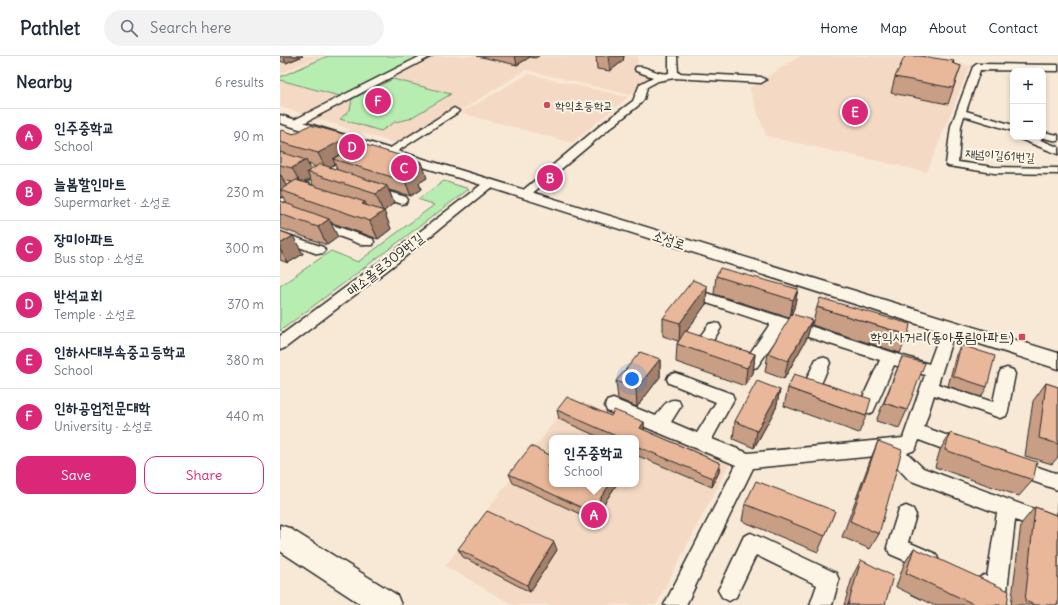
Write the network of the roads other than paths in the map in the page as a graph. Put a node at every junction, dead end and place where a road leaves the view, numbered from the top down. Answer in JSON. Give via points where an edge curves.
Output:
{"nodes":[{"id":1,"x":428,"y":56,"type":"edge"},
{"id":2,"x":673,"y":56,"type":"edge"},
{"id":3,"x":977,"y":56,"type":"edge"},
{"id":4,"x":1023,"y":56,"type":"edge"},
{"id":5,"x":639,"y":65,"type":"dead end"},
{"id":6,"x":984,"y":66,"type":"junction"},
{"id":7,"x":1017,"y":68,"type":"edge"},
{"id":8,"x":1032,"y":68,"type":"edge"},
{"id":9,"x":1046,"y":68,"type":"edge"},
{"id":10,"x":1058,"y":68,"type":"edge"},
{"id":11,"x":674,"y":75,"type":"junction"},
{"id":12,"x":662,"y":77,"type":"junction"},
{"id":13,"x":761,"y":80,"type":"dead end"},
{"id":14,"x":454,"y":111,"type":"dead end"},
{"id":15,"x":961,"y":112,"type":"junction"},
{"id":16,"x":280,"y":119,"type":"edge"},
{"id":17,"x":303,"y":128,"type":"junction"},
{"id":18,"x":1010,"y":129,"type":"edge"},
{"id":19,"x":1046,"y":136,"type":"edge"},
{"id":20,"x":1058,"y":138,"type":"edge"},
{"id":21,"x":1031,"y":140,"type":"edge"},
{"id":22,"x":374,"y":147,"type":"junction"},
{"id":23,"x":1058,"y":151,"type":"edge"},
{"id":24,"x":389,"y":152,"type":"junction"},
{"id":25,"x":360,"y":155,"type":"edge"},
{"id":26,"x":340,"y":167,"type":"edge"},
{"id":27,"x":314,"y":171,"type":"edge"},
{"id":28,"x":1058,"y":171,"type":"edge"},
{"id":29,"x":327,"y":175,"type":"junction"},
{"id":30,"x":342,"y":180,"type":"edge"},
{"id":31,"x":490,"y":183,"type":"junction"},
{"id":32,"x":287,"y":185,"type":"edge"},
{"id":33,"x":365,"y":188,"type":"edge"},
{"id":34,"x":302,"y":190,"type":"junction"},
{"id":35,"x":525,"y":194,"type":"junction"},
{"id":36,"x":317,"y":196,"type":"edge"},
{"id":37,"x":402,"y":200,"type":"dead end"},
{"id":38,"x":282,"y":209,"type":"edge"},
{"id":39,"x":302,"y":218,"type":"edge"},
{"id":40,"x":280,"y":236,"type":"edge"},
{"id":41,"x":368,"y":242,"type":"dead end"},
{"id":42,"x":318,"y":250,"type":"dead end"},
{"id":43,"x":703,"y":297,"type":"edge"},
{"id":44,"x":780,"y":322,"type":"junction"},
{"id":45,"x":949,"y":327,"type":"junction"},
{"id":46,"x":714,"y":328,"type":"dead end"},
{"id":47,"x":280,"y":344,"type":"edge"},
{"id":48,"x":889,"y":358,"type":"junction"},
{"id":49,"x":1058,"y":361,"type":"edge"},
{"id":50,"x":822,"y":364,"type":"dead end"},
{"id":51,"x":1007,"y":374,"type":"dead end"},
{"id":52,"x":675,"y":379,"type":"dead end"},
{"id":53,"x":931,"y":380,"type":"junction"},
{"id":54,"x":613,"y":406,"type":"dead end"},
{"id":55,"x":673,"y":406,"type":"dead end"},
{"id":56,"x":659,"y":425,"type":"junction"},
{"id":57,"x":914,"y":431,"type":"junction"},
{"id":58,"x":701,"y":442,"type":"junction"},
{"id":59,"x":890,"y":447,"type":"junction"},
{"id":60,"x":979,"y":454,"type":"edge"},
{"id":61,"x":746,"y":461,"type":"junction"},
{"id":62,"x":1001,"y":461,"type":"edge"},
{"id":63,"x":1058,"y":482,"type":"edge"},
{"id":64,"x":1007,"y":508,"type":"junction"},
{"id":65,"x":906,"y":515,"type":"dead end"},
{"id":66,"x":1058,"y":527,"type":"edge"},
{"id":67,"x":280,"y":537,"type":"edge"},
{"id":68,"x":947,"y":569,"type":"edge"},
{"id":69,"x":968,"y":579,"type":"edge"},
{"id":70,"x":729,"y":590,"type":"dead end"},
{"id":71,"x":387,"y":605,"type":"edge"},
{"id":72,"x":674,"y":605,"type":"edge"},
{"id":73,"x":821,"y":605,"type":"edge"}],
"edges":[{"from":1,"to":17,"type":"street"},
{"from":2,"to":11,"type":"street"},
{"from":3,"to":6,"type":"street"},
{"from":4,"to":8,"type":"street"},
{"from":5,"to":12,"type":"street"},
{"from":6,"to":7,"type":"street"},
{"from":6,"to":15,"type":"street","name":"재넘이길61번길","via":[[977,67]]},
{"from":9,"to":10,"type":"street"},
{"from":11,"to":12,"type":"street"},
{"from":11,"to":13,"type":"street"},
{"from":12,"to":35,"type":"street","via":[[643,86],[639,99],[630,108]]},
{"from":14,"to":24,"type":"street"},
{"from":15,"to":18,"type":"street"},
{"from":15,"to":28,"type":"street","name":"재넘이길61번길","via":[[956,126],[952,164],[994,170]]},
{"from":16,"to":17,"type":"main road","name":"소성로"},
{"from":17,"to":22,"type":"main road","name":"소성로"},
{"from":19,"to":20,"type":"street"},
{"from":21,"to":23,"type":"street"},
{"from":22,"to":24,"type":"main road","name":"소성로"},
{"from":22,"to":25,"type":"street"},
{"from":24,"to":31,"type":"main road","name":"소성로"},
{"from":26,"to":29,"type":"street"},
{"from":27,"to":29,"type":"street"},
{"from":29,"to":30,"type":"street"},
{"from":29,"to":34,"type":"street"},
{"from":31,"to":35,"type":"main road","name":"소성로"},
{"from":31,"to":47,"type":"street","name":"매소홀로309번길"},
{"from":32,"to":34,"type":"street"},
{"from":33,"to":37,"type":"street"},
{"from":34,"to":36,"type":"street"},
{"from":34,"to":38,"type":"street"},
{"from":35,"to":45,"type":"main road","name":"소성로"},
{"from":39,"to":41,"type":"street"},
{"from":40,"to":42,"type":"street"},
{"from":43,"to":44,"type":"street"},
{"from":44,"to":46,"type":"street","via":[[751,363],[702,345]]},
{"from":44,"to":48,"type":"street"},
{"from":45,"to":49,"type":"main road","name":"소성로"},
{"from":45,"to":53,"type":"street"},
{"from":48,"to":50,"type":"street","via":[[867,407],[811,387]]},
{"from":48,"to":53,"type":"street"},
{"from":51,"to":53,"type":"street","via":[[1000,411]]},
{"from":52,"to":58,"type":"street","via":[[726,399]]},
{"from":53,"to":57,"type":"street"},
{"from":54,"to":56,"type":"street"},
{"from":55,"to":56,"type":"street"},
{"from":56,"to":58,"type":"street"},
{"from":57,"to":59,"type":"street","via":[[909,445]]},
{"from":57,"to":60,"type":"street"},
{"from":58,"to":61,"type":"street"},
{"from":59,"to":61,"type":"street"},
{"from":59,"to":64,"type":"street","via":[[916,474]]},
{"from":61,"to":72,"type":"street"},
{"from":62,"to":63,"type":"street"},
{"from":64,"to":66,"type":"street"},
{"from":64,"to":69,"type":"street","via":[[996,591]]},
{"from":65,"to":68,"type":"street","via":[[897,547]]},
{"from":67,"to":71,"type":"main road"},
{"from":70,"to":73,"type":"street","via":[[751,543],[829,580]]}]}
